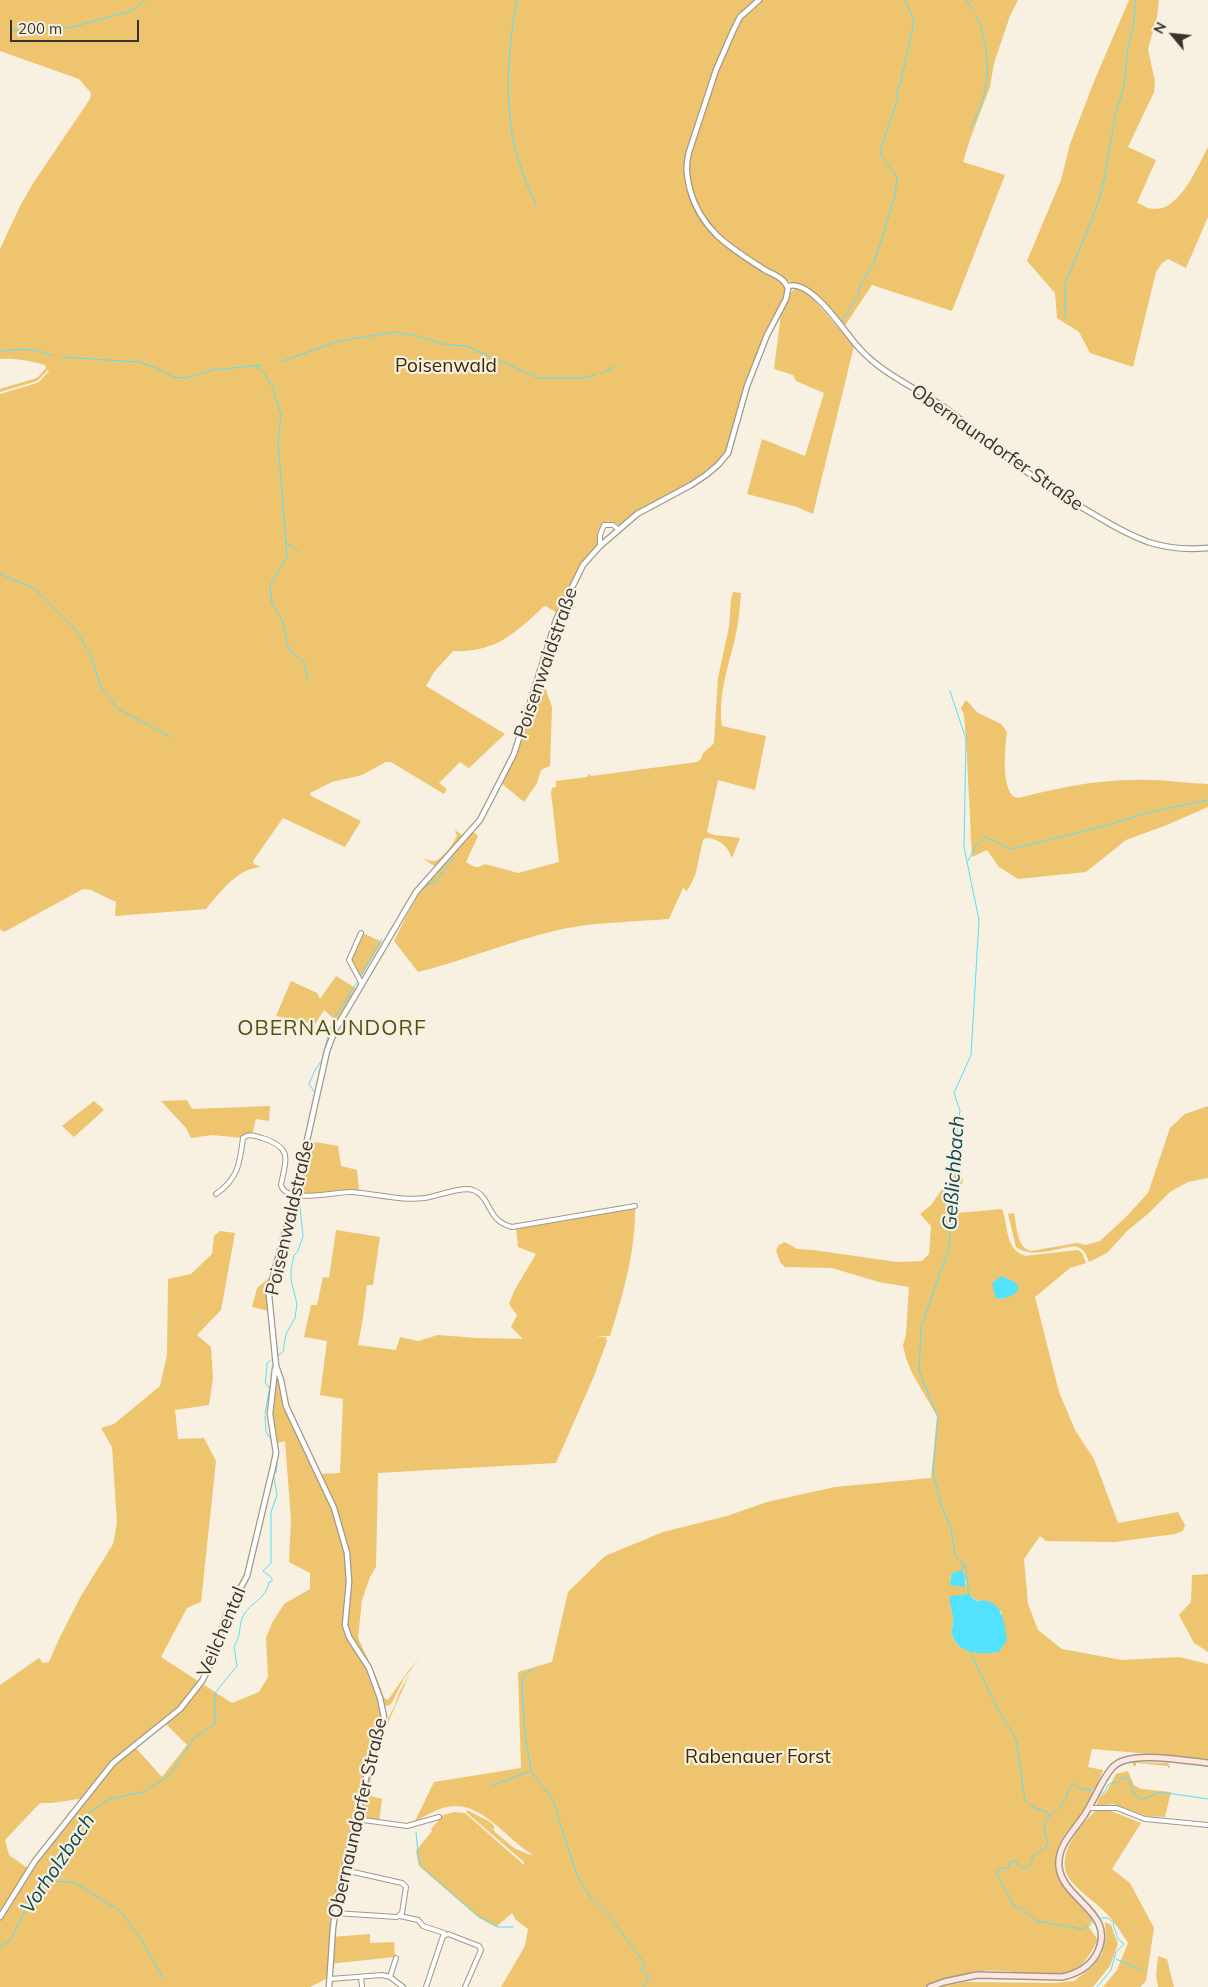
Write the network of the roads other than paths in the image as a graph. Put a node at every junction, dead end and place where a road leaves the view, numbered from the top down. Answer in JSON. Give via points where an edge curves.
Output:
{"nodes":[{"id":1,"x":758,"y":0,"type":"edge"},
{"id":2,"x":788,"y":286,"type":"junction"},
{"id":3,"x":618,"y":529,"type":"junction"},
{"id":4,"x":600,"y":546,"type":"junction"},
{"id":5,"x":1208,"y":548,"type":"edge"},
{"id":6,"x":361,"y":933,"type":"dead end"},
{"id":7,"x":362,"y":984,"type":"junction"},
{"id":8,"x":216,"y":1194,"type":"dead end"},
{"id":9,"x":298,"y":1195,"type":"junction"},
{"id":10,"x":635,"y":1206,"type":"dead end"},
{"id":11,"x":276,"y":1366,"type":"junction"},
{"id":12,"x":323,"y":1481,"type":"joint"},
{"id":13,"x":1208,"y":1763,"type":"edge"},
{"id":14,"x":1090,"y":1808,"type":"junction"},
{"id":15,"x":439,"y":1817,"type":"dead end"},
{"id":16,"x":356,"y":1819,"type":"junction"},
{"id":17,"x":1208,"y":1825,"type":"edge"},
{"id":18,"x":344,"y":1870,"type":"junction"},
{"id":19,"x":335,"y":1913,"type":"junction"},
{"id":20,"x":400,"y":1916,"type":"junction"},
{"id":21,"x":0,"y":1917,"type":"edge"},
{"id":22,"x":444,"y":1933,"type":"dead end"},
{"id":23,"x":396,"y":1958,"type":"dead end"},
{"id":24,"x":361,"y":1977,"type":"junction"},
{"id":25,"x":390,"y":1977,"type":"junction"},
{"id":26,"x":330,"y":1979,"type":"junction"},
{"id":27,"x":329,"y":1987,"type":"edge"},
{"id":28,"x":362,"y":1987,"type":"edge"},
{"id":29,"x":403,"y":1987,"type":"edge"},
{"id":30,"x":426,"y":1987,"type":"edge"},
{"id":31,"x":465,"y":1987,"type":"edge"},
{"id":32,"x":930,"y":1987,"type":"edge"}],
"edges":[{"from":1,"to":2,"type":"street","via":[[740,18],[725,50],[689,152],[686,174],[695,207],[703,221],[723,242]]},
{"from":2,"to":3,"type":"street","name":"Poisenwaldstraße","via":[[786,299],[767,335],[747,386],[726,456],[706,475],[637,514]]},
{"from":2,"to":5,"type":"street","name":"Obernaundorfer Straße","via":[[808,290],[871,361],[885,372],[951,412],[1018,467],[1077,506],[1148,542],[1179,548]]},
{"from":3,"to":4,"type":"street","name":"Poisenwaldstraße"},
{"from":3,"to":4,"type":"street","via":[[612,525],[604,526]]},
{"from":4,"to":7,"type":"street","name":"Poisenwaldstraße","via":[[580,570],[556,620],[520,739],[480,820],[416,892]]},
{"from":6,"to":7,"type":"street","via":[[349,960]]},
{"from":7,"to":9,"type":"street","name":"Poisenwaldstraße","via":[[335,1030],[327,1052]]},
{"from":8,"to":9,"type":"street","via":[[229,1185],[240,1162],[243,1138],[252,1135],[282,1148],[286,1155],[282,1189]]},
{"from":9,"to":10,"type":"street","via":[[342,1192],[416,1199],[469,1188],[482,1195],[498,1221],[512,1227]]},
{"from":9,"to":11,"type":"street","name":"Poisenwaldstraße","via":[[269,1295]]},
{"from":11,"to":12,"type":"street","name":"Poisenwaldstraße","via":[[289,1414]]},
{"from":11,"to":21,"type":"street","name":"Veilchental","via":[[270,1414],[276,1453],[273,1468],[247,1576],[226,1615],[214,1658],[202,1681],[180,1709],[120,1757],[104,1774],[34,1861]]},
{"from":12,"to":16,"type":"street","name":"Obernaundorfer Straße","via":[[347,1553],[349,1582],[345,1625],[369,1668],[384,1717]]},
{"from":13,"to":14,"type":"main road","via":[[1158,1758],[1124,1761],[1110,1769]]},
{"from":14,"to":17,"type":"street","via":[[1117,1808],[1145,1819]]},
{"from":14,"to":32,"type":"main road","via":[[1064,1843],[1059,1867],[1071,1891],[1097,1919],[1100,1944],[1095,1958],[1085,1968],[1070,1975],[977,1974]]},
{"from":15,"to":16,"type":"street","via":[[407,1826]]},
{"from":16,"to":18,"type":"street","name":"Obernaundorfer Straße"},
{"from":18,"to":19,"type":"street","name":"Obernaundorfer Straße"},
{"from":18,"to":20,"type":"street","via":[[402,1883],[406,1887]]},
{"from":19,"to":20,"type":"street"},
{"from":19,"to":26,"type":"street","name":"Obernaundorfer Straße"},
{"from":20,"to":22,"type":"street","via":[[418,1920],[423,1926]]},
{"from":23,"to":25,"type":"street"},
{"from":24,"to":25,"type":"street"},
{"from":24,"to":26,"type":"street"},
{"from":24,"to":28,"type":"street"},
{"from":25,"to":29,"type":"street"},
{"from":26,"to":27,"type":"street","name":"Obernaundorfer Straße"},
{"from":30,"to":31,"type":"street","via":[[443,1936],[448,1934],[479,1946],[481,1950]]}]}
